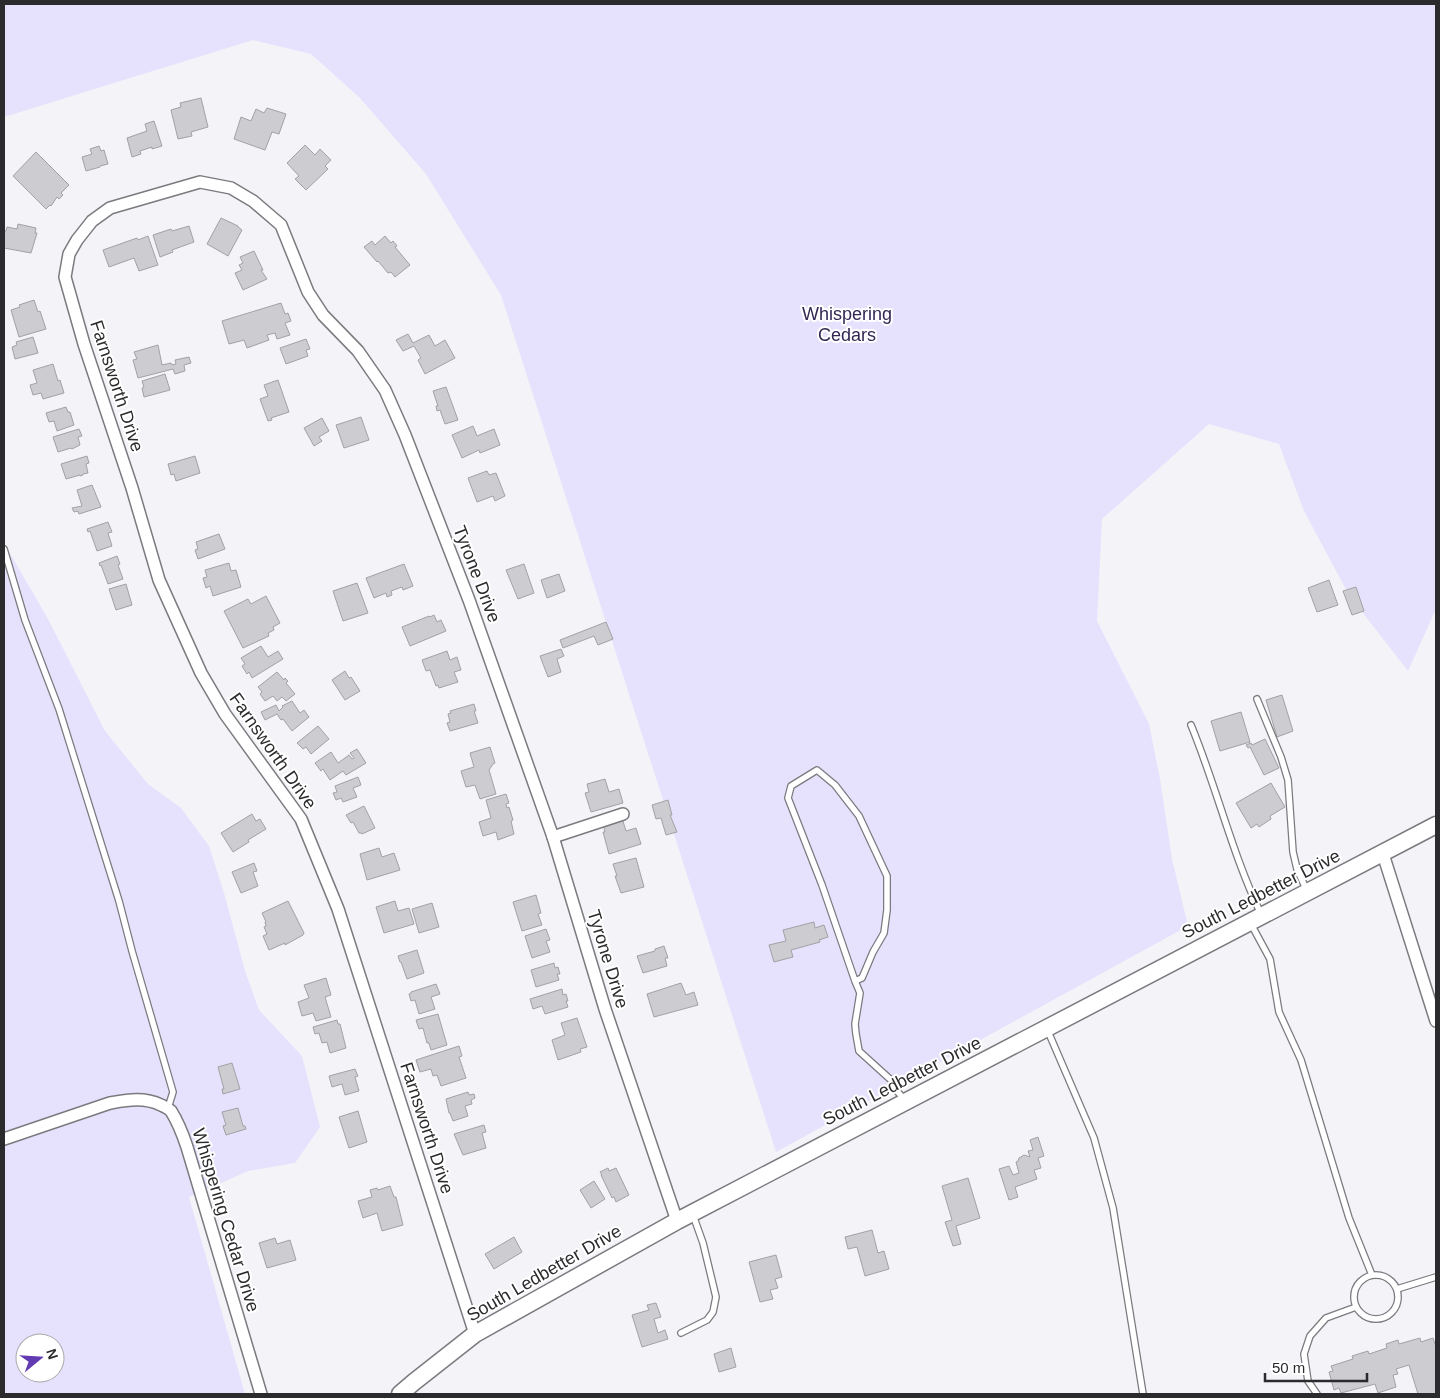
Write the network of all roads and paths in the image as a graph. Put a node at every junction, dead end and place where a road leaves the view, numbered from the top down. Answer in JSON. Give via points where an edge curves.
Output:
{"nodes":[{"id":1,"x":64,"y":277,"type":"joint"},
{"id":2,"x":4,"y":549,"type":"edge"},
{"id":3,"x":1257,"y":699,"type":"dead end"},
{"id":4,"x":1192,"y":725,"type":"dead end"},
{"id":5,"x":623,"y":814,"type":"dead end"},
{"id":6,"x":1436,"y":826,"type":"edge"},
{"id":7,"x":553,"y":837,"type":"junction"},
{"id":8,"x":1382,"y":854,"type":"junction"},
{"id":9,"x":1308,"y":892,"type":"junction"},
{"id":10,"x":1256,"y":919,"type":"junction"},
{"id":11,"x":855,"y":982,"type":"junction"},
{"id":12,"x":1436,"y":1021,"type":"edge"},
{"id":13,"x":1046,"y":1029,"type":"junction"},
{"id":14,"x":907,"y":1102,"type":"junction"},
{"id":15,"x":168,"y":1108,"type":"junction"},
{"id":16,"x":4,"y":1139,"type":"edge"},
{"id":17,"x":693,"y":1213,"type":"junction"},
{"id":18,"x":677,"y":1221,"type":"junction"},
{"id":19,"x":1372,"y":1275,"type":"junction"},
{"id":20,"x":1436,"y":1277,"type":"edge"},
{"id":21,"x":1397,"y":1289,"type":"junction"},
{"id":22,"x":1356,"y":1307,"type":"junction"},
{"id":23,"x":475,"y":1334,"type":"junction"},
{"id":24,"x":681,"y":1334,"type":"dead end"},
{"id":25,"x":261,"y":1394,"type":"edge"},
{"id":26,"x":400,"y":1394,"type":"edge"},
{"id":27,"x":1143,"y":1394,"type":"edge"},
{"id":28,"x":1317,"y":1394,"type":"edge"}],
"edges":[{"from":1,"to":7,"type":"street","name":"Tyrone Drive","via":[[69,254],[92,220],[110,208],[200,182],[231,188],[281,225],[308,292],[323,315],[358,351],[385,390],[405,435],[469,600]]},
{"from":1,"to":23,"type":"street","name":"Farnsworth Drive","via":[[159,580],[205,682],[301,818],[338,909]]},
{"from":2,"to":15,"type":"lane","via":[[25,620],[59,709],[119,901],[173,1092]]},
{"from":3,"to":9,"type":"lane","via":[[1288,780],[1293,852]]},
{"from":4,"to":10,"type":"lane","via":[[1250,891]]},
{"from":5,"to":7,"type":"street"},
{"from":6,"to":8,"type":"street","name":"South Ledbetter Drive"},
{"from":7,"to":18,"type":"street","name":"Tyrone Drive","via":[[605,1009]]},
{"from":8,"to":9,"type":"street","name":"South Ledbetter Drive"},
{"from":8,"to":12,"type":"street"},
{"from":9,"to":10,"type":"street","name":"South Ledbetter Drive"},
{"from":10,"to":13,"type":"street","name":"South Ledbetter Drive"},
{"from":10,"to":19,"type":"lane","via":[[1270,959],[1279,1012],[1301,1060],[1349,1218]]},
{"from":11,"to":11,"type":"lane","via":[[788,798],[791,786],[817,770],[835,785],[858,816],[887,876],[884,933],[862,978]]},
{"from":11,"to":14,"type":"lane","via":[[860,993],[855,1024],[859,1051],[891,1080]]},
{"from":13,"to":14,"type":"street","name":"South Ledbetter Drive"},
{"from":13,"to":27,"type":"lane","via":[[1094,1138],[1113,1208]]},
{"from":14,"to":17,"type":"street","name":"South Ledbetter Drive"},
{"from":15,"to":16,"type":"street","via":[[152,1101],[110,1103]]},
{"from":15,"to":25,"type":"street","name":"Whispering Cedar Drive","via":[[187,1147]]},
{"from":17,"to":18,"type":"street","name":"South Ledbetter Drive"},
{"from":17,"to":24,"type":"lane","via":[[716,1297],[714,1312],[707,1320]]},
{"from":18,"to":23,"type":"street","name":"South Ledbetter Drive"},
{"from":19,"to":21,"type":"lane","via":[[1384,1276]]},
{"from":19,"to":22,"type":"lane","via":[[1365,1277],[1356,1287]]},
{"from":20,"to":21,"type":"lane"},
{"from":21,"to":22,"type":"lane","via":[[1397,1304],[1388,1315],[1374,1319]]},
{"from":22,"to":28,"type":"lane","via":[[1326,1318],[1310,1336],[1304,1354],[1308,1381]]},
{"from":23,"to":26,"type":"street","name":"South Ledbetter Drive"}]}
